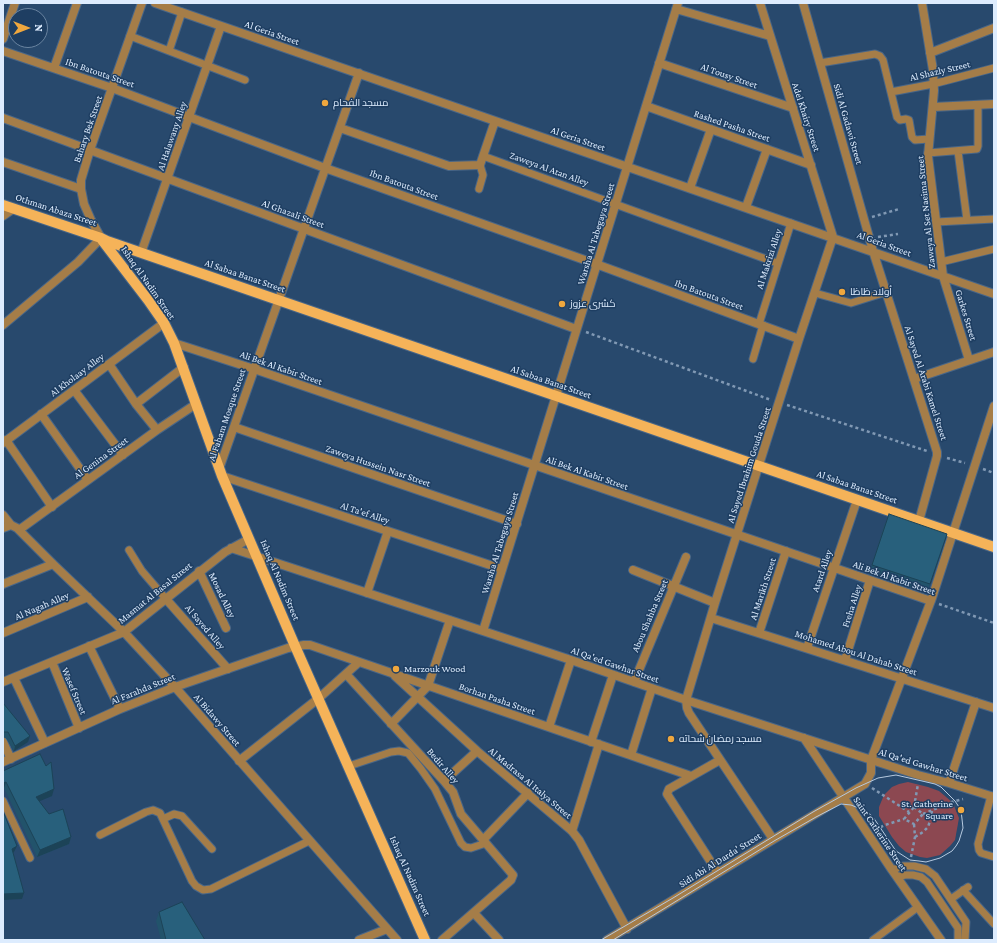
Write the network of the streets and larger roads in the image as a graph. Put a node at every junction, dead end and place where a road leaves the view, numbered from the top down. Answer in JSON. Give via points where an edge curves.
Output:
{"nodes":[{"id":1,"x":15,"y":3,"type":"edge"},
{"id":2,"x":77,"y":3,"type":"edge"},
{"id":3,"x":142,"y":3,"type":"edge"},
{"id":4,"x":155,"y":3,"type":"edge"},
{"id":5,"x":760,"y":3,"type":"edge"},
{"id":6,"x":802,"y":3,"type":"edge"},
{"id":7,"x":922,"y":3,"type":"edge"},
{"id":8,"x":677,"y":6,"type":"edge"},
{"id":9,"x":221,"y":26,"type":"junction"},
{"id":10,"x":994,"y":28,"type":"edge"},
{"id":11,"x":770,"y":36,"type":"junction"},
{"id":12,"x":3,"y":38,"type":"edge"},
{"id":13,"x":3,"y":51,"type":"edge"},
{"id":14,"x":930,"y":53,"type":"junction"},
{"id":15,"x":659,"y":63,"type":"junction"},
{"id":16,"x":54,"y":68,"type":"junction"},
{"id":17,"x":359,"y":73,"type":"junction"},
{"id":18,"x":112,"y":88,"type":"junction"},
{"id":19,"x":994,"y":104,"type":"edge"},
{"id":20,"x":646,"y":106,"type":"junction"},
{"id":21,"x":933,"y":107,"type":"junction"},
{"id":22,"x":793,"y":108,"type":"junction"},
{"id":23,"x":189,"y":116,"type":"junction"},
{"id":24,"x":3,"y":118,"type":"edge"},
{"id":25,"x":495,"y":121,"type":"junction"},
{"id":26,"x":340,"y":128,"type":"junction"},
{"id":27,"x":711,"y":129,"type":"junction"},
{"id":28,"x":767,"y":149,"type":"junction"},
{"id":29,"x":90,"y":150,"type":"junction"},
{"id":30,"x":3,"y":162,"type":"edge"},
{"id":31,"x":811,"y":165,"type":"junction"},
{"id":32,"x":627,"y":166,"type":"junction"},
{"id":33,"x":325,"y":168,"type":"junction"},
{"id":34,"x":167,"y":178,"type":"junction"},
{"id":35,"x":690,"y":188,"type":"junction"},
{"id":36,"x":81,"y":190,"type":"junction"},
{"id":37,"x":3,"y":206,"type":"edge"},
{"id":38,"x":746,"y":208,"type":"junction"},
{"id":39,"x":13,"y":209,"type":"junction"},
{"id":40,"x":3,"y":216,"type":"edge"},
{"id":41,"x":304,"y":229,"type":"junction"},
{"id":42,"x":833,"y":237,"type":"junction"},
{"id":43,"x":101,"y":238,"type":"junction"},
{"id":44,"x":873,"y":251,"type":"junction"},
{"id":45,"x":141,"y":253,"type":"junction"},
{"id":46,"x":596,"y":264,"type":"junction"},
{"id":47,"x":943,"y":276,"type":"junction"},
{"id":48,"x":994,"y":294,"type":"edge"},
{"id":49,"x":279,"y":300,"type":"junction"},
{"id":50,"x":164,"y":323,"type":"junction"},
{"id":51,"x":3,"y":325,"type":"edge"},
{"id":52,"x":576,"y":329,"type":"junction"},
{"id":53,"x":799,"y":339,"type":"junction"},
{"id":54,"x":174,"y":343,"type":"junction"},
{"id":55,"x":994,"y":352,"type":"edge"},
{"id":56,"x":969,"y":360,"type":"junction"},
{"id":57,"x":109,"y":364,"type":"junction"},
{"id":58,"x":184,"y":367,"type":"junction"},
{"id":59,"x":254,"y":369,"type":"junction"},
{"id":60,"x":914,"y":379,"type":"junction"},
{"id":61,"x":74,"y":390,"type":"junction"},
{"id":62,"x":556,"y":396,"type":"junction"},
{"id":63,"x":136,"y":404,"type":"junction"},
{"id":64,"x":196,"y":404,"type":"junction"},
{"id":65,"x":994,"y":406,"type":"edge"},
{"id":66,"x":41,"y":414,"type":"junction"},
{"id":67,"x":234,"y":428,"type":"junction"},
{"id":68,"x":157,"y":430,"type":"junction"},
{"id":69,"x":5,"y":441,"type":"edge"},
{"id":70,"x":122,"y":455,"type":"junction"},
{"id":71,"x":534,"y":466,"type":"junction"},
{"id":72,"x":759,"y":466,"type":"junction"},
{"id":73,"x":220,"y":472,"type":"junction"},
{"id":74,"x":88,"y":480,"type":"junction"},
{"id":75,"x":857,"y":500,"type":"junction"},
{"id":76,"x":52,"y":507,"type":"junction"},
{"id":77,"x":3,"y":514,"type":"edge"},
{"id":78,"x":919,"y":521,"type":"junction"},
{"id":79,"x":516,"y":524,"type":"junction"},
{"id":80,"x":7,"y":527,"type":"edge"},
{"id":81,"x":20,"y":530,"type":"junction"},
{"id":82,"x":388,"y":531,"type":"junction"},
{"id":83,"x":953,"y":533,"type":"junction"},
{"id":84,"x":737,"y":534,"type":"junction"},
{"id":85,"x":249,"y":539,"type":"junction"},
{"id":86,"x":994,"y":547,"type":"edge"},
{"id":87,"x":231,"y":548,"type":"junction"},
{"id":88,"x":786,"y":551,"type":"junction"},
{"id":89,"x":257,"y":557,"type":"junction"},
{"id":90,"x":686,"y":558,"type":"dead end"},
{"id":91,"x":53,"y":564,"type":"junction"},
{"id":92,"x":834,"y":568,"type":"junction"},
{"id":93,"x":502,"y":569,"type":"junction"},
{"id":94,"x":633,"y":570,"type":"dead end"},
{"id":95,"x":199,"y":571,"type":"junction"},
{"id":96,"x":870,"y":580,"type":"junction"},
{"id":97,"x":3,"y":584,"type":"edge"},
{"id":98,"x":674,"y":587,"type":"junction"},
{"id":99,"x":367,"y":593,"type":"junction"},
{"id":100,"x":88,"y":597,"type":"junction"},
{"id":101,"x":166,"y":599,"type":"junction"},
{"id":102,"x":931,"y":601,"type":"junction"},
{"id":103,"x":716,"y":603,"type":"junction"},
{"id":104,"x":711,"y":618,"type":"junction"},
{"id":105,"x":450,"y":620,"type":"junction"},
{"id":106,"x":226,"y":628,"type":"dead end"},
{"id":107,"x":483,"y":631,"type":"junction"},
{"id":108,"x":124,"y":632,"type":"junction"},
{"id":109,"x":3,"y":633,"type":"edge"},
{"id":110,"x":759,"y":633,"type":"junction"},
{"id":111,"x":89,"y":646,"type":"junction"},
{"id":112,"x":295,"y":646,"type":"junction"},
{"id":113,"x":807,"y":648,"type":"junction"},
{"id":114,"x":571,"y":660,"type":"junction"},
{"id":115,"x":845,"y":660,"type":"junction"},
{"id":116,"x":52,"y":662,"type":"junction"},
{"id":117,"x":359,"y":662,"type":"junction"},
{"id":118,"x":228,"y":669,"type":"junction"},
{"id":119,"x":346,"y":674,"type":"junction"},
{"id":120,"x":393,"y":674,"type":"junction"},
{"id":121,"x":613,"y":675,"type":"junction"},
{"id":122,"x":14,"y":678,"type":"junction"},
{"id":123,"x":901,"y":678,"type":"junction"},
{"id":124,"x":3,"y":682,"type":"edge"},
{"id":125,"x":634,"y":682,"type":"junction"},
{"id":126,"x":428,"y":686,"type":"junction"},
{"id":127,"x":175,"y":687,"type":"junction"},
{"id":128,"x":652,"y":688,"type":"junction"},
{"id":129,"x":418,"y":697,"type":"junction"},
{"id":130,"x":319,"y":698,"type":"junction"},
{"id":131,"x":686,"y":700,"type":"junction"},
{"id":132,"x":976,"y":702,"type":"junction"},
{"id":133,"x":994,"y":708,"type":"edge"},
{"id":134,"x":120,"y":709,"type":"junction"},
{"id":135,"x":391,"y":724,"type":"junction"},
{"id":136,"x":549,"y":727,"type":"junction"},
{"id":137,"x":79,"y":728,"type":"junction"},
{"id":138,"x":804,"y":738,"type":"junction"},
{"id":139,"x":3,"y":742,"type":"edge"},
{"id":140,"x":45,"y":743,"type":"junction"},
{"id":141,"x":595,"y":743,"type":"junction"},
{"id":142,"x":477,"y":751,"type":"junction"},
{"id":143,"x":631,"y":755,"type":"junction"},
{"id":144,"x":720,"y":760,"type":"junction"},
{"id":145,"x":871,"y":760,"type":"junction"},
{"id":146,"x":7,"y":761,"type":"edge"},
{"id":147,"x":239,"y":761,"type":"junction"},
{"id":148,"x":691,"y":776,"type":"junction"},
{"id":149,"x":444,"y":781,"type":"junction"},
{"id":150,"x":949,"y":783,"type":"junction"},
{"id":151,"x":528,"y":793,"type":"junction"},
{"id":152,"x":993,"y":796,"type":"edge"},
{"id":153,"x":844,"y":797,"type":"junction"},
{"id":154,"x":572,"y":831,"type":"junction"},
{"id":155,"x":773,"y":839,"type":"junction"},
{"id":156,"x":484,"y":841,"type":"junction"},
{"id":157,"x":718,"y":873,"type":"junction"},
{"id":158,"x":474,"y":912,"type":"junction"},
{"id":159,"x":627,"y":928,"type":"junction"},
{"id":160,"x":387,"y":929,"type":"junction"},
{"id":161,"x":359,"y":940,"type":"edge"},
{"id":162,"x":397,"y":940,"type":"edge"},
{"id":163,"x":425,"y":940,"type":"edge"},
{"id":164,"x":442,"y":940,"type":"edge"},
{"id":165,"x":499,"y":940,"type":"edge"},
{"id":166,"x":607,"y":940,"type":"edge"},
{"id":167,"x":941,"y":940,"type":"edge"}],
"edges":[{"from":1,"to":12,"type":"street"},
{"from":2,"to":16,"type":"street"},
{"from":3,"to":18,"type":"street","name":"Bahary Bek Street"},
{"from":4,"to":9,"type":"street","name":"Al Geria Street"},
{"from":5,"to":11,"type":"street","name":"Adel Khairy Street"},
{"from":6,"to":44,"type":"street","name":"Sidi Al Gadawi Street"},
{"from":7,"to":14,"type":"street","name":"Zaweya Al Set Naeima Street"},
{"from":8,"to":11,"type":"street"},
{"from":8,"to":15,"type":"street","name":"Warsha Al Tabegaya Street"},
{"from":9,"to":17,"type":"street","name":"Al Geria Street"},
{"from":9,"to":23,"type":"street","name":"Al Halawany Alley"},
{"from":10,"to":14,"type":"street"},
{"from":11,"to":22,"type":"street","name":"Adel Khairy Street"},
{"from":13,"to":16,"type":"street","name":"Ibn Batouta Street"},
{"from":14,"to":21,"type":"street","name":"Zaweya Al Set Naeima Street","via":[[934,84]]},
{"from":15,"to":20,"type":"street","name":"Warsha Al Tabegaya Street"},
{"from":15,"to":22,"type":"street","name":"Al Tousy Street"},
{"from":16,"to":18,"type":"street","name":"Ibn Batouta Street"},
{"from":17,"to":25,"type":"street","name":"Al Geria Street"},
{"from":17,"to":26,"type":"street","name":"Al Faham Mosque Street"},
{"from":18,"to":23,"type":"street","name":"Ibn Batouta Street"},
{"from":18,"to":29,"type":"street","name":"Bahary Bek Street"},
{"from":19,"to":21,"type":"street"},
{"from":20,"to":27,"type":"street","name":"Rashed Pasha Street"},
{"from":20,"to":32,"type":"street","name":"Warsha Al Tabegaya Street"},
{"from":21,"to":47,"type":"street","name":"Zaweya Al Set Naeima Street","via":[[928,153]]},
{"from":22,"to":31,"type":"street","name":"Adel Khairy Street"},
{"from":23,"to":33,"type":"street","name":"Ibn Batouta Street"},
{"from":23,"to":34,"type":"street","name":"Al Halawany Alley"},
{"from":24,"to":29,"type":"street","name":"Al Ghazali Street"},
{"from":25,"to":26,"type":"street","via":[[480,165],[449,166]]},
{"from":25,"to":32,"type":"street","name":"Al Geria Street"},
{"from":26,"to":33,"type":"street","name":"Al Faham Mosque Street"},
{"from":27,"to":28,"type":"street","name":"Rashed Pasha Street"},
{"from":27,"to":35,"type":"street"},
{"from":28,"to":31,"type":"street","name":"Rashed Pasha Street"},
{"from":28,"to":38,"type":"street"},
{"from":29,"to":34,"type":"street","name":"Al Ghazali Street"},
{"from":29,"to":36,"type":"street","name":"Bahary Bek Street","via":[[81,180]]},
{"from":30,"to":36,"type":"street"},
{"from":31,"to":42,"type":"street","name":"Adel Khairy Street"},
{"from":32,"to":35,"type":"street","name":"Al Geria Street"},
{"from":32,"to":46,"type":"street","name":"Warsha Al Tabegaya Street"},
{"from":33,"to":41,"type":"street","name":"Al Faham Mosque Street"},
{"from":33,"to":46,"type":"street","name":"Ibn Batouta Street"},
{"from":34,"to":41,"type":"street","name":"Al Ghazali Street"},
{"from":34,"to":45,"type":"street","name":"Al Halawany Alley"},
{"from":35,"to":38,"type":"street","name":"Al Geria Street"},
{"from":36,"to":43,"type":"street","name":"Bahary Bek Street","via":[[84,204]]},
{"from":37,"to":39,"type":"main road","name":"Othman Abaza Street"},
{"from":38,"to":42,"type":"street","name":"Al Geria Street"},
{"from":39,"to":40,"type":"street"},
{"from":39,"to":43,"type":"main road","name":"Othman Abaza Street"},
{"from":41,"to":49,"type":"street","name":"Al Faham Mosque Street"},
{"from":41,"to":52,"type":"street","name":"Al Ghazali Street"},
{"from":42,"to":44,"type":"street","name":"Al Geria Street"},
{"from":42,"to":53,"type":"street","name":"Al Sayed Ibrahim Gouda Street"},
{"from":43,"to":45,"type":"main road","name":"Al Sabaa Banat Street"},
{"from":43,"to":50,"type":"main road","name":"Ishaq Al Nadim Street"},
{"from":43,"to":51,"type":"street","via":[[78,262]]},
{"from":44,"to":47,"type":"street","name":"Al Geria Street"},
{"from":44,"to":60,"type":"street","name":"Al Sayed Al Arabi Kamel Street"},
{"from":45,"to":49,"type":"main road","name":"Al Sabaa Banat Street"},
{"from":46,"to":52,"type":"street","name":"Warsha Al Tabegaya Street"},
{"from":46,"to":53,"type":"street","name":"Ibn Batouta Street"},
{"from":47,"to":48,"type":"street","name":"Al Geria Street"},
{"from":47,"to":56,"type":"street","name":"Garkes Street"},
{"from":49,"to":59,"type":"street","name":"Al Faham Mosque Street"},
{"from":49,"to":62,"type":"main road","name":"Al Sabaa Banat Street"},
{"from":50,"to":54,"type":"main road","name":"Ishaq Al Nadim Street"},
{"from":50,"to":57,"type":"street","name":"Al Kholaay Alley"},
{"from":52,"to":62,"type":"street","name":"Warsha Al Tabegaya Street"},
{"from":53,"to":72,"type":"street","name":"Al Sayed Ibrahim Gouda Street"},
{"from":54,"to":58,"type":"main road","name":"Ishaq Al Nadim Street"},
{"from":54,"to":59,"type":"street","name":"Ali Bek Al Kabir Street"},
{"from":55,"to":56,"type":"street"},
{"from":56,"to":60,"type":"street"},
{"from":57,"to":61,"type":"street","name":"Al Kholaay Alley"},
{"from":57,"to":63,"type":"street"},
{"from":58,"to":63,"type":"street"},
{"from":58,"to":64,"type":"main road","name":"Ishaq Al Nadim Street"},
{"from":59,"to":67,"type":"street","name":"Al Faham Mosque Street"},
{"from":59,"to":71,"type":"street","name":"Ali Bek Al Kabir Street"},
{"from":60,"to":78,"type":"street","name":"Al Sayed Al Arabi Kamel Street","via":[[938,454]]},
{"from":61,"to":66,"type":"street","name":"Al Kholaay Alley"},
{"from":61,"to":70,"type":"street"},
{"from":62,"to":71,"type":"street","name":"Warsha Al Tabegaya Street"},
{"from":62,"to":72,"type":"main road","name":"Al Sabaa Banat Street"},
{"from":63,"to":68,"type":"street"},
{"from":64,"to":68,"type":"street","name":"Al Genina Street"},
{"from":64,"to":73,"type":"main road","name":"Ishaq Al Nadim Street"},
{"from":65,"to":83,"type":"street"},
{"from":66,"to":69,"type":"street","name":"Al Kholaay Alley"},
{"from":66,"to":74,"type":"street"},
{"from":67,"to":73,"type":"street","name":"Al Faham Mosque Street"},
{"from":67,"to":79,"type":"street","name":"Zaweya Hussein Nasr Street"},
{"from":68,"to":70,"type":"street","name":"Al Genina Street"},
{"from":69,"to":76,"type":"street"},
{"from":70,"to":74,"type":"street","name":"Al Genina Street"},
{"from":71,"to":79,"type":"street","name":"Warsha Al Tabegaya Street"},
{"from":71,"to":84,"type":"street","name":"Ali Bek Al Kabir Street"},
{"from":72,"to":75,"type":"main road","name":"Al Sabaa Banat Street"},
{"from":72,"to":84,"type":"street","name":"Al Sayed Ibrahim Gouda Street"},
{"from":73,"to":82,"type":"street","name":"Al Ta'ef Alley"},
{"from":73,"to":85,"type":"main road","name":"Ishaq Al Nadim Street"},
{"from":74,"to":76,"type":"street","name":"Al Genina Street"},
{"from":75,"to":78,"type":"main road","name":"Al Sabaa Banat Street"},
{"from":75,"to":92,"type":"street","name":"Atard Alley"},
{"from":76,"to":81,"type":"street","name":"Al Genina Street"},
{"from":77,"to":80,"type":"street"},
{"from":78,"to":83,"type":"main road","name":"Al Sabaa Banat Street"},
{"from":79,"to":93,"type":"street","name":"Warsha Al Tabegaya Street"},
{"from":80,"to":81,"type":"street","name":"Al Bidawy Street"},
{"from":81,"to":91,"type":"street","name":"Al Bidawy Street"},
{"from":82,"to":93,"type":"street","name":"Al Ta'ef Alley"},
{"from":82,"to":99,"type":"street"},
{"from":83,"to":86,"type":"main road","name":"Al Sabaa Banat Street"},
{"from":83,"to":102,"type":"street"},
{"from":84,"to":88,"type":"street","name":"Ali Bek Al Kabir Street"},
{"from":84,"to":103,"type":"street","name":"Al Sayed Ibrahim Gouda Street"},
{"from":85,"to":87,"type":"street","name":"Masmat Al Basal Street"},
{"from":85,"to":89,"type":"main road","name":"Ishaq Al Nadim Street"},
{"from":87,"to":89,"type":"street","name":"Al Qa'ed Gawhar Street"},
{"from":87,"to":95,"type":"street","name":"Masmat Al Basal Street"},
{"from":88,"to":92,"type":"street","name":"Ali Bek Al Kabir Street"},
{"from":88,"to":110,"type":"street","name":"Al Marikh Street"},
{"from":89,"to":99,"type":"street","name":"Al Qa'ed Gawhar Street"},
{"from":89,"to":112,"type":"main road","name":"Ishaq Al Nadim Street"},
{"from":90,"to":98,"type":"street","name":"Abou Shahba Street"},
{"from":91,"to":97,"type":"street"},
{"from":91,"to":100,"type":"street","name":"Al Bidawy Street"},
{"from":92,"to":96,"type":"street","name":"Ali Bek Al Kabir Street"},
{"from":92,"to":113,"type":"street","name":"Atard Alley"},
{"from":93,"to":107,"type":"street","name":"Warsha Al Tabegaya Street"},
{"from":94,"to":98,"type":"street"},
{"from":95,"to":101,"type":"street","name":"Masmat Al Basal Street"},
{"from":95,"to":106,"type":"street","name":"Mosad Alley"},
{"from":96,"to":102,"type":"street","name":"Ali Bek Al Kabir Street"},
{"from":96,"to":115,"type":"street","name":"Freha Alley"},
{"from":98,"to":103,"type":"street"},
{"from":98,"to":125,"type":"street","name":"Abou Shahba Street"},
{"from":99,"to":105,"type":"street","name":"Al Qa'ed Gawhar Street"},
{"from":100,"to":108,"type":"street","name":"Al Bidawy Street"},
{"from":100,"to":109,"type":"street","name":"Al Nagah Alley"},
{"from":101,"to":108,"type":"street","name":"Masmat Al Basal Street"},
{"from":101,"to":118,"type":"street","name":"Al Sayed Alley"},
{"from":102,"to":123,"type":"street"},
{"from":103,"to":104,"type":"street","name":"Al Sayed Ibrahim Gouda Street"},
{"from":104,"to":110,"type":"street","name":"Mohamed Abou Al Dahab Street"},
{"from":104,"to":131,"type":"street","name":"Al Sayed Ibrahim Gouda Street"},
{"from":105,"to":107,"type":"street","name":"Al Qa'ed Gawhar Street"},
{"from":105,"to":126,"type":"street"},
{"from":107,"to":114,"type":"street","name":"Al Qa'ed Gawhar Street"},
{"from":108,"to":111,"type":"street","name":"Masmat Al Basal Street"},
{"from":108,"to":127,"type":"street","name":"Al Bidawy Street"},
{"from":110,"to":113,"type":"street","name":"Mohamed Abou Al Dahab Street"},
{"from":111,"to":116,"type":"street","name":"Masmat Al Basal Street"},
{"from":111,"to":134,"type":"street"},
{"from":112,"to":117,"type":"street","name":"Borhan Pasha Street","via":[[310,645]]},
{"from":112,"to":118,"type":"street","name":"Al Farahda Street"},
{"from":112,"to":130,"type":"main road","name":"Ishaq Al Nadim Street"},
{"from":113,"to":115,"type":"street","name":"Mohamed Abou Al Dahab Street"},
{"from":114,"to":121,"type":"street","name":"Al Qa'ed Gawhar Street"},
{"from":114,"to":136,"type":"street"},
{"from":115,"to":123,"type":"street","name":"Mohamed Abou Al Dahab Street"},
{"from":116,"to":122,"type":"street","name":"Masmat Al Basal Street"},
{"from":116,"to":137,"type":"street","name":"Wasef Street"},
{"from":117,"to":119,"type":"street"},
{"from":117,"to":120,"type":"street","name":"Borhan Pasha Street"},
{"from":118,"to":127,"type":"street","name":"Al Farahda Street"},
{"from":119,"to":130,"type":"street"},
{"from":119,"to":135,"type":"street","name":"Bedir Alley"},
{"from":120,"to":126,"type":"street","name":"Borhan Pasha Street"},
{"from":120,"to":129,"type":"street","name":"Al Madrasa Al Italya Street"},
{"from":121,"to":125,"type":"street","name":"Al Qa'ed Gawhar Street"},
{"from":121,"to":141,"type":"street"},
{"from":122,"to":124,"type":"street","name":"Masmat Al Basal Street"},
{"from":122,"to":140,"type":"street"},
{"from":123,"to":132,"type":"street","name":"Mohamed Abou Al Dahab Street"},
{"from":123,"to":145,"type":"street"},
{"from":125,"to":128,"type":"street","name":"Al Qa'ed Gawhar Street"},
{"from":126,"to":129,"type":"street"},
{"from":126,"to":136,"type":"street","name":"Borhan Pasha Street"},
{"from":127,"to":134,"type":"street","name":"Al Farahda Street"},
{"from":127,"to":147,"type":"street","name":"Al Bidawy Street"},
{"from":128,"to":131,"type":"street","name":"Al Qa'ed Gawhar Street"},
{"from":128,"to":143,"type":"street"},
{"from":129,"to":135,"type":"street"},
{"from":129,"to":142,"type":"street","name":"Al Madrasa Al Italya Street"},
{"from":130,"to":147,"type":"street"},
{"from":130,"to":163,"type":"main road","name":"Ishaq Al Nadim Street"},
{"from":131,"to":138,"type":"street","name":"Al Qa'ed Gawhar Street"},
{"from":131,"to":144,"type":"street","via":[[689,713]]},
{"from":132,"to":133,"type":"street","name":"Mohamed Abou Al Dahab Street"},
{"from":132,"to":150,"type":"street"},
{"from":134,"to":137,"type":"street","name":"Al Farahda Street"},
{"from":135,"to":149,"type":"street","name":"Bedir Alley"},
{"from":136,"to":141,"type":"street","name":"Borhan Pasha Street"},
{"from":137,"to":140,"type":"street","name":"Al Farahda Street"},
{"from":138,"to":145,"type":"street","name":"Al Qa'ed Gawhar Street"},
{"from":138,"to":153,"type":"street","name":"Saint Catherine Street"},
{"from":139,"to":146,"type":"street"},
{"from":140,"to":146,"type":"street","name":"Al Farahda Street"},
{"from":141,"to":143,"type":"street","name":"Borhan Pasha Street"},
{"from":141,"to":154,"type":"street"},
{"from":142,"to":149,"type":"street"},
{"from":142,"to":151,"type":"street","name":"Al Madrasa Al Italya Street"},
{"from":143,"to":148,"type":"street","name":"Borhan Pasha Street"},
{"from":144,"to":148,"type":"street"},
{"from":144,"to":155,"type":"street"},
{"from":145,"to":150,"type":"street","name":"Al Qa'ed Gawhar Street"},
{"from":145,"to":153,"type":"street","name":"Sidi Abi Al Darda' Street","via":[[871,773],[865,784]]},
{"from":147,"to":160,"type":"street","name":"Al Bidawy Street"},
{"from":148,"to":157,"type":"street","via":[[669,789],[667,794]]},
{"from":149,"to":156,"type":"street","name":"Bedir Alley","via":[[453,792],[461,814]]},
{"from":150,"to":152,"type":"street","name":"Al Qa'ed Gawhar Street"},
{"from":151,"to":154,"type":"street","name":"Al Madrasa Al Italya Street"},
{"from":151,"to":156,"type":"street"},
{"from":153,"to":155,"type":"street","name":"Sidi Abi Al Darda' Street"},
{"from":153,"to":167,"type":"street","name":"Saint Catherine Street"},
{"from":154,"to":159,"type":"street","name":"Al Madrasa Al Italya Street"},
{"from":155,"to":157,"type":"street","name":"Sidi Abi Al Darda' Street"},
{"from":156,"to":158,"type":"street","name":"Bedir Alley","via":[[512,872],[512,878]]},
{"from":157,"to":159,"type":"street","name":"Sidi Abi Al Darda' Street"},
{"from":158,"to":164,"type":"street"},
{"from":158,"to":165,"type":"street"},
{"from":159,"to":166,"type":"street","name":"Sidi Abi Al Darda' Street"},
{"from":160,"to":161,"type":"street"},
{"from":160,"to":162,"type":"street","name":"Al Bidawy Street"}]}
